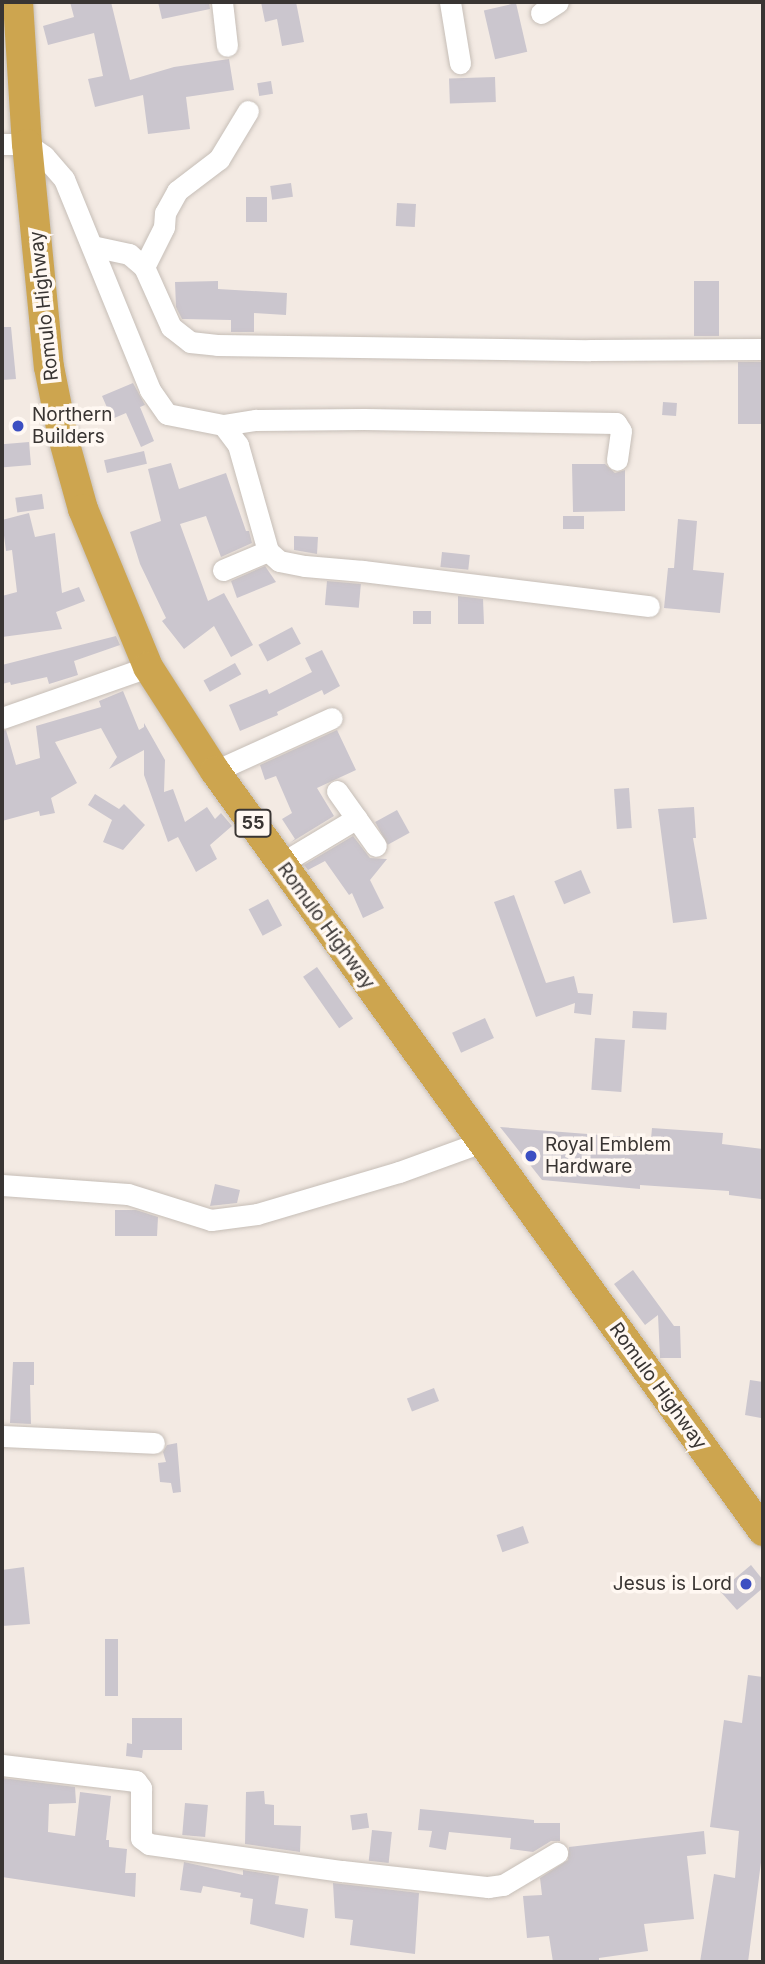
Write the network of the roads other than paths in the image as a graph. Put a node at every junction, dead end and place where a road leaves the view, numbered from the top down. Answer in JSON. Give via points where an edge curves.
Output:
{"nodes":[{"id":1,"x":18,"y":2,"type":"edge"},
{"id":2,"x":222,"y":2,"type":"edge"},
{"id":3,"x":450,"y":2,"type":"edge"},
{"id":4,"x":227,"y":46,"type":"dead end"},
{"id":5,"x":460,"y":63,"type":"dead end"},
{"id":6,"x":248,"y":111,"type":"dead end"},
{"id":7,"x":15,"y":144,"type":"edge"},
{"id":8,"x":92,"y":246,"type":"junction"},
{"id":9,"x":144,"y":267,"type":"junction"},
{"id":10,"x":763,"y":349,"type":"edge"},
{"id":11,"x":223,"y":425,"type":"junction"},
{"id":12,"x":617,"y":460,"type":"dead end"},
{"id":13,"x":268,"y":551,"type":"junction"},
{"id":14,"x":223,"y":570,"type":"dead end"},
{"id":15,"x":649,"y":606,"type":"dead end"},
{"id":16,"x":148,"y":667,"type":"junction"},
{"id":17,"x":2,"y":718,"type":"edge"},
{"id":18,"x":332,"y":718,"type":"dead end"},
{"id":19,"x":215,"y":771,"type":"junction"},
{"id":20,"x":337,"y":791,"type":"dead end"},
{"id":21,"x":357,"y":818,"type":"junction"},
{"id":22,"x":376,"y":846,"type":"dead end"},
{"id":23,"x":282,"y":863,"type":"junction"},
{"id":24,"x":482,"y":1142,"type":"junction"},
{"id":25,"x":2,"y":1185,"type":"edge"},
{"id":26,"x":2,"y":1436,"type":"edge"},
{"id":27,"x":154,"y":1443,"type":"dead end"},
{"id":28,"x":763,"y":1531,"type":"edge"},
{"id":29,"x":2,"y":1765,"type":"edge"},
{"id":30,"x":556,"y":1853,"type":"dead end"}],
"edges":[{"from":1,"to":7,"type":"highway","name":"Romulo Highway","number":"55"},
{"from":2,"to":4,"type":"street"},
{"from":3,"to":5,"type":"street"},
{"from":6,"to":9,"type":"street","via":[[219,159],[177,191]]},
{"from":7,"to":8,"type":"street","via":[[44,156],[64,178]]},
{"from":7,"to":16,"type":"highway","name":"Romulo Highway","number":"55","via":[[61,430],[83,509]]},
{"from":8,"to":9,"type":"street","via":[[130,254]]},
{"from":8,"to":11,"type":"street","via":[[155,398],[167,414]]},
{"from":9,"to":10,"type":"street","via":[[171,327],[190,342]]},
{"from":11,"to":12,"type":"street","via":[[337,419],[616,423],[621,431]]},
{"from":11,"to":13,"type":"street","via":[[238,445]]},
{"from":13,"to":14,"type":"street"},
{"from":13,"to":15,"type":"street","via":[[279,561],[305,566]]},
{"from":16,"to":17,"type":"street"},
{"from":16,"to":19,"type":"highway","name":"Romulo Highway","number":"55"},
{"from":18,"to":19,"type":"street"},
{"from":19,"to":23,"type":"highway","name":"Romulo Highway","number":"55"},
{"from":20,"to":21,"type":"street"},
{"from":21,"to":22,"type":"street"},
{"from":21,"to":23,"type":"street"},
{"from":23,"to":24,"type":"highway","name":"Romulo Highway","number":"55"},
{"from":24,"to":25,"type":"street","via":[[400,1172],[257,1214],[211,1220],[128,1194]]},
{"from":24,"to":28,"type":"highway","name":"Romulo Highway","number":"55"},
{"from":26,"to":27,"type":"street"},
{"from":29,"to":30,"type":"street","via":[[136,1781],[141,1788],[141,1838],[149,1844],[488,1886],[503,1885]]}]}
